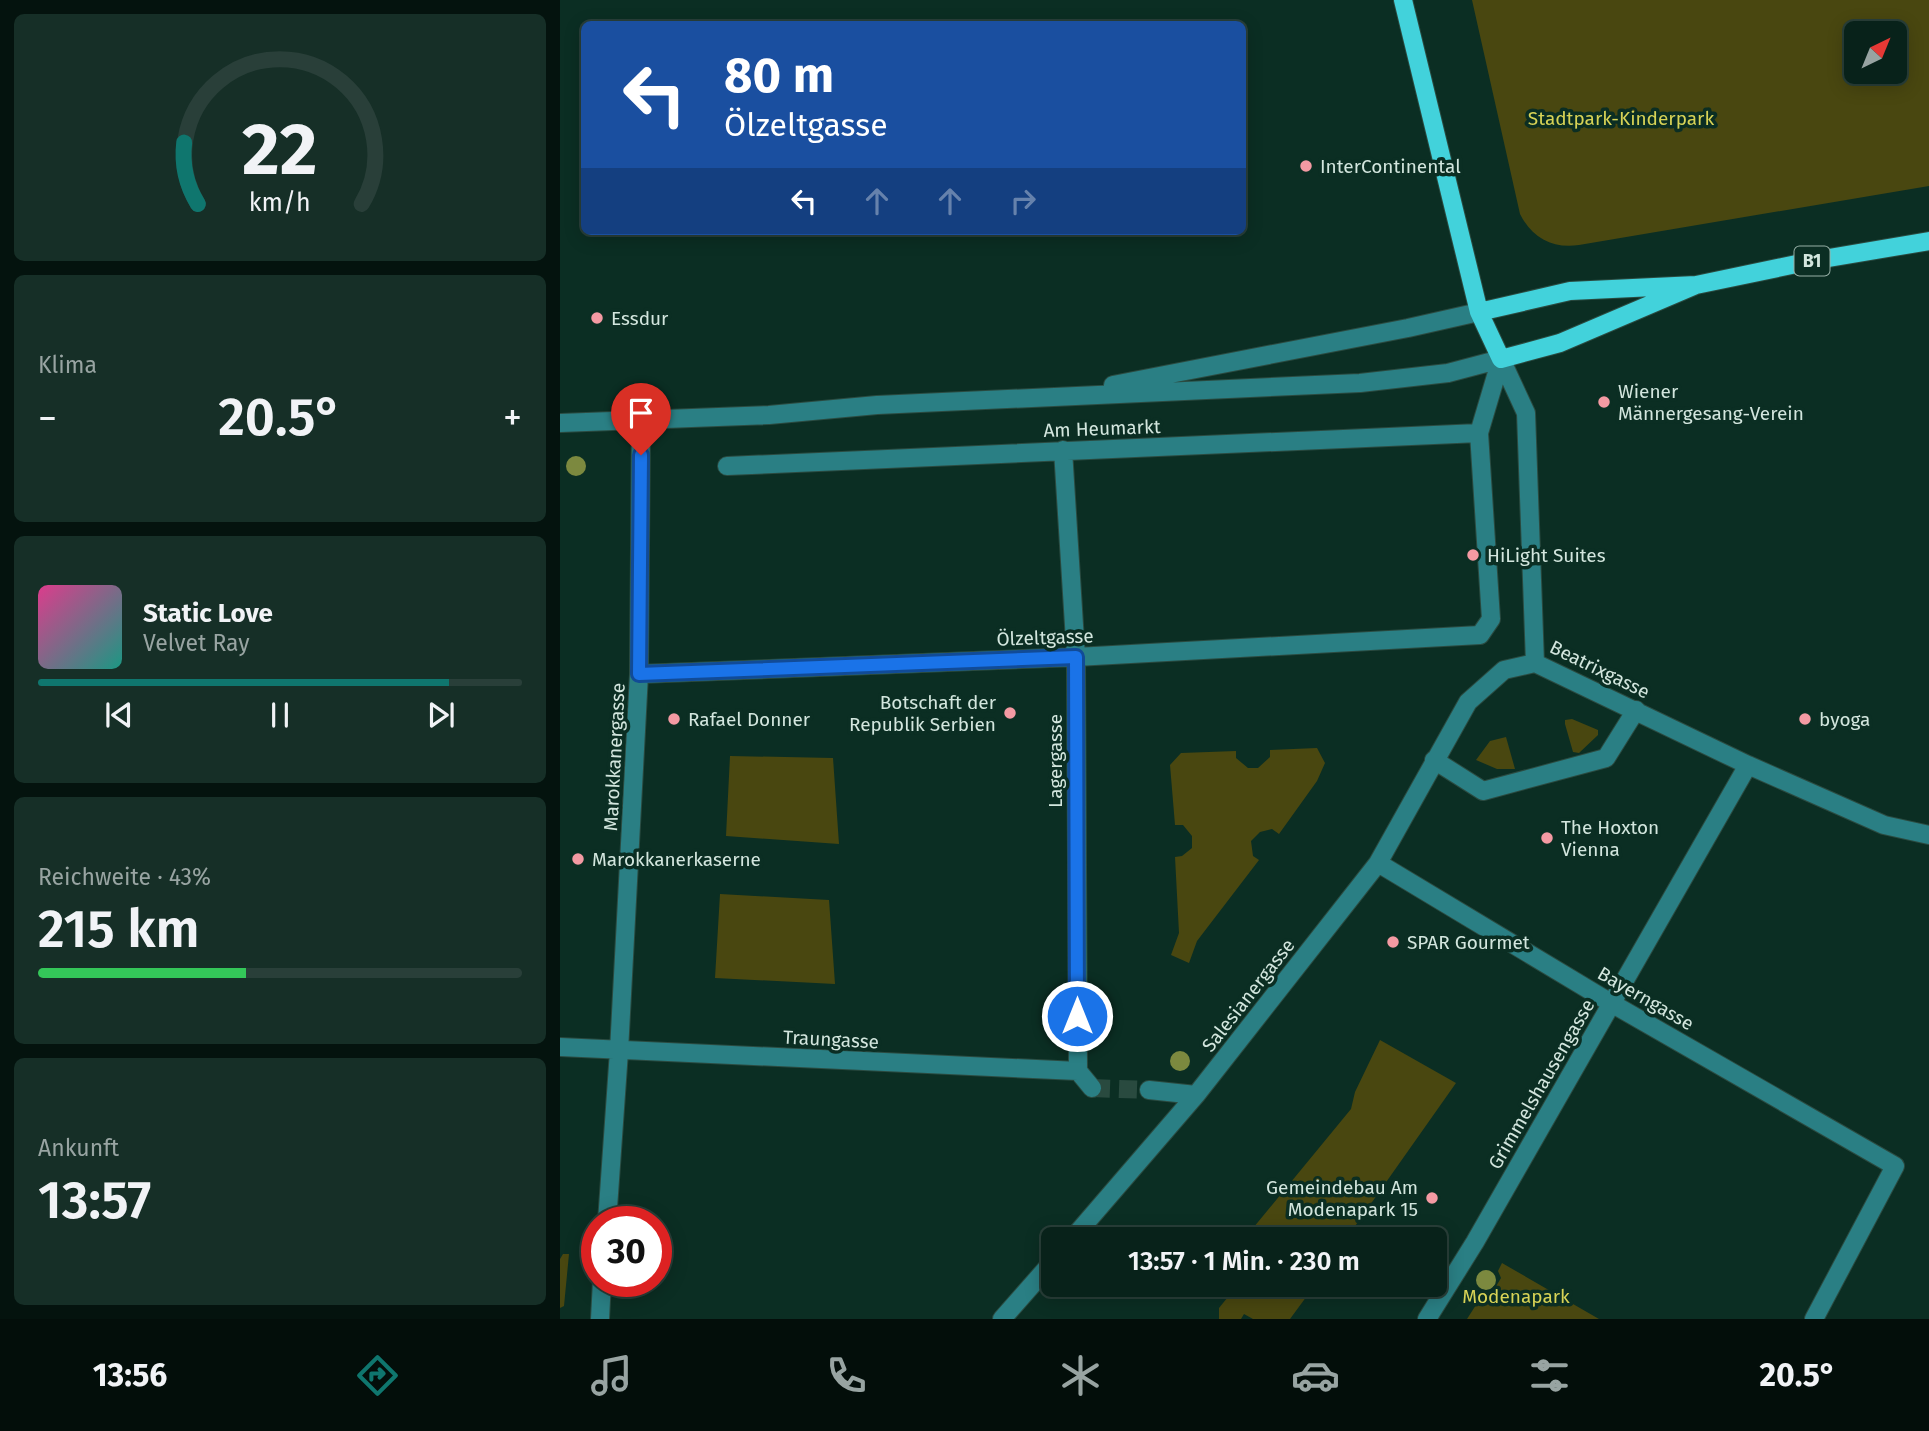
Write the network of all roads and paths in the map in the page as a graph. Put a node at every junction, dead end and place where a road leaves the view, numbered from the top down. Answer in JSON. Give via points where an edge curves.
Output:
{"nodes":[{"id":1,"x":1403,"y":0,"type":"edge"},
{"id":2,"x":1929,"y":241,"type":"edge"},
{"id":3,"x":1696,"y":285,"type":"junction"},
{"id":4,"x":1479,"y":312,"type":"junction"},
{"id":5,"x":1501,"y":359,"type":"junction"},
{"id":6,"x":1054,"y":397,"type":"junction"},
{"id":7,"x":641,"y":420,"type":"junction"},
{"id":8,"x":560,"y":423,"type":"edge"},
{"id":9,"x":1479,"y":433,"type":"junction"},
{"id":10,"x":1063,"y":450,"type":"junction"},
{"id":11,"x":727,"y":466,"type":"dead end"},
{"id":12,"x":1076,"y":657,"type":"junction"},
{"id":13,"x":1535,"y":663,"type":"junction"},
{"id":14,"x":639,"y":674,"type":"junction"},
{"id":15,"x":1636,"y":710,"type":"junction"},
{"id":16,"x":1434,"y":760,"type":"junction"},
{"id":17,"x":1748,"y":765,"type":"junction"},
{"id":18,"x":1929,"y":835,"type":"edge"},
{"id":19,"x":1378,"y":863,"type":"junction"},
{"id":20,"x":1611,"y":1003,"type":"junction"},
{"id":21,"x":560,"y":1047,"type":"edge"},
{"id":22,"x":619,"y":1051,"type":"junction"},
{"id":23,"x":1078,"y":1072,"type":"junction"},
{"id":24,"x":1092,"y":1088,"type":"dead end"},
{"id":25,"x":1149,"y":1090,"type":"tunnel mouth"},
{"id":26,"x":1196,"y":1095,"type":"junction"},
{"id":27,"x":608,"y":1206,"type":"edge"},
{"id":28,"x":1082,"y":1227,"type":"edge"},
{"id":29,"x":1041,"y":1275,"type":"edge"},
{"id":30,"x":601,"y":1297,"type":"edge"},
{"id":31,"x":600,"y":1319,"type":"edge"},
{"id":32,"x":1002,"y":1319,"type":"edge"},
{"id":33,"x":1427,"y":1319,"type":"edge"},
{"id":34,"x":1814,"y":1319,"type":"edge"}],
"edges":[{"from":1,"to":4,"type":"main road"},
{"from":2,"to":3,"type":"main road","name":"Am Heumarkt","number":"B1"},
{"from":3,"to":4,"type":"main road","name":"Am Heumarkt","number":"B1","via":[[1570,291]]},
{"from":3,"to":5,"type":"main road","name":"Am Heumarkt","number":"B1","via":[[1560,343]]},
{"from":4,"to":5,"type":"main road"},
{"from":4,"to":6,"type":"street","name":"Am Heumarkt"},
{"from":5,"to":6,"type":"street","name":"Am Heumarkt","via":[[1448,373],[1388,381]]},
{"from":5,"to":9,"type":"street"},
{"from":5,"to":13,"type":"street","name":"Beatrixgasse","via":[[1525,413]]},
{"from":6,"to":7,"type":"street","name":"Am Heumarkt"},
{"from":7,"to":8,"type":"street","name":"Am Heumarkt"},
{"from":7,"to":14,"type":"street","name":"Marokkanergasse"},
{"from":9,"to":10,"type":"street","name":"Am Heumarkt"},
{"from":9,"to":12,"type":"street","name":"Ölzeltgasse","via":[[1491,620],[1480,635]]},
{"from":10,"to":11,"type":"street","name":"Am Heumarkt"},
{"from":10,"to":12,"type":"street","name":"Lagergasse"},
{"from":12,"to":14,"type":"street","name":"Ölzeltgasse"},
{"from":12,"to":23,"type":"street","name":"Lagergasse"},
{"from":13,"to":15,"type":"street","name":"Beatrixgasse"},
{"from":13,"to":16,"type":"street","name":"Salesianergasse","via":[[1504,670],[1468,702]]},
{"from":14,"to":22,"type":"street","name":"Marokkanergasse"},
{"from":15,"to":16,"type":"street","via":[[1606,758],[1483,791]]},
{"from":15,"to":17,"type":"street","name":"Beatrixgasse"},
{"from":16,"to":19,"type":"street","name":"Salesianergasse"},
{"from":17,"to":18,"type":"street","name":"Beatrixgasse","via":[[1884,825]]},
{"from":17,"to":20,"type":"street","name":"Grimmelshausengasse"},
{"from":19,"to":20,"type":"street","name":"Bayerngasse"},
{"from":19,"to":26,"type":"street","name":"Salesianergasse"},
{"from":20,"to":33,"type":"street","name":"Grimmelshausengasse"},
{"from":20,"to":34,"type":"street","name":"Bayerngasse","via":[[1895,1166]]},
{"from":21,"to":22,"type":"street","name":"Traungasse"},
{"from":22,"to":23,"type":"street","name":"Traungasse"},
{"from":22,"to":27,"type":"street","name":"Marokkanergasse"},
{"from":23,"to":24,"type":"street"},
{"from":25,"to":26,"type":"street"},
{"from":26,"to":28,"type":"street","name":"Salesianergasse"},
{"from":29,"to":32,"type":"street"},
{"from":30,"to":31,"type":"street"}]}
